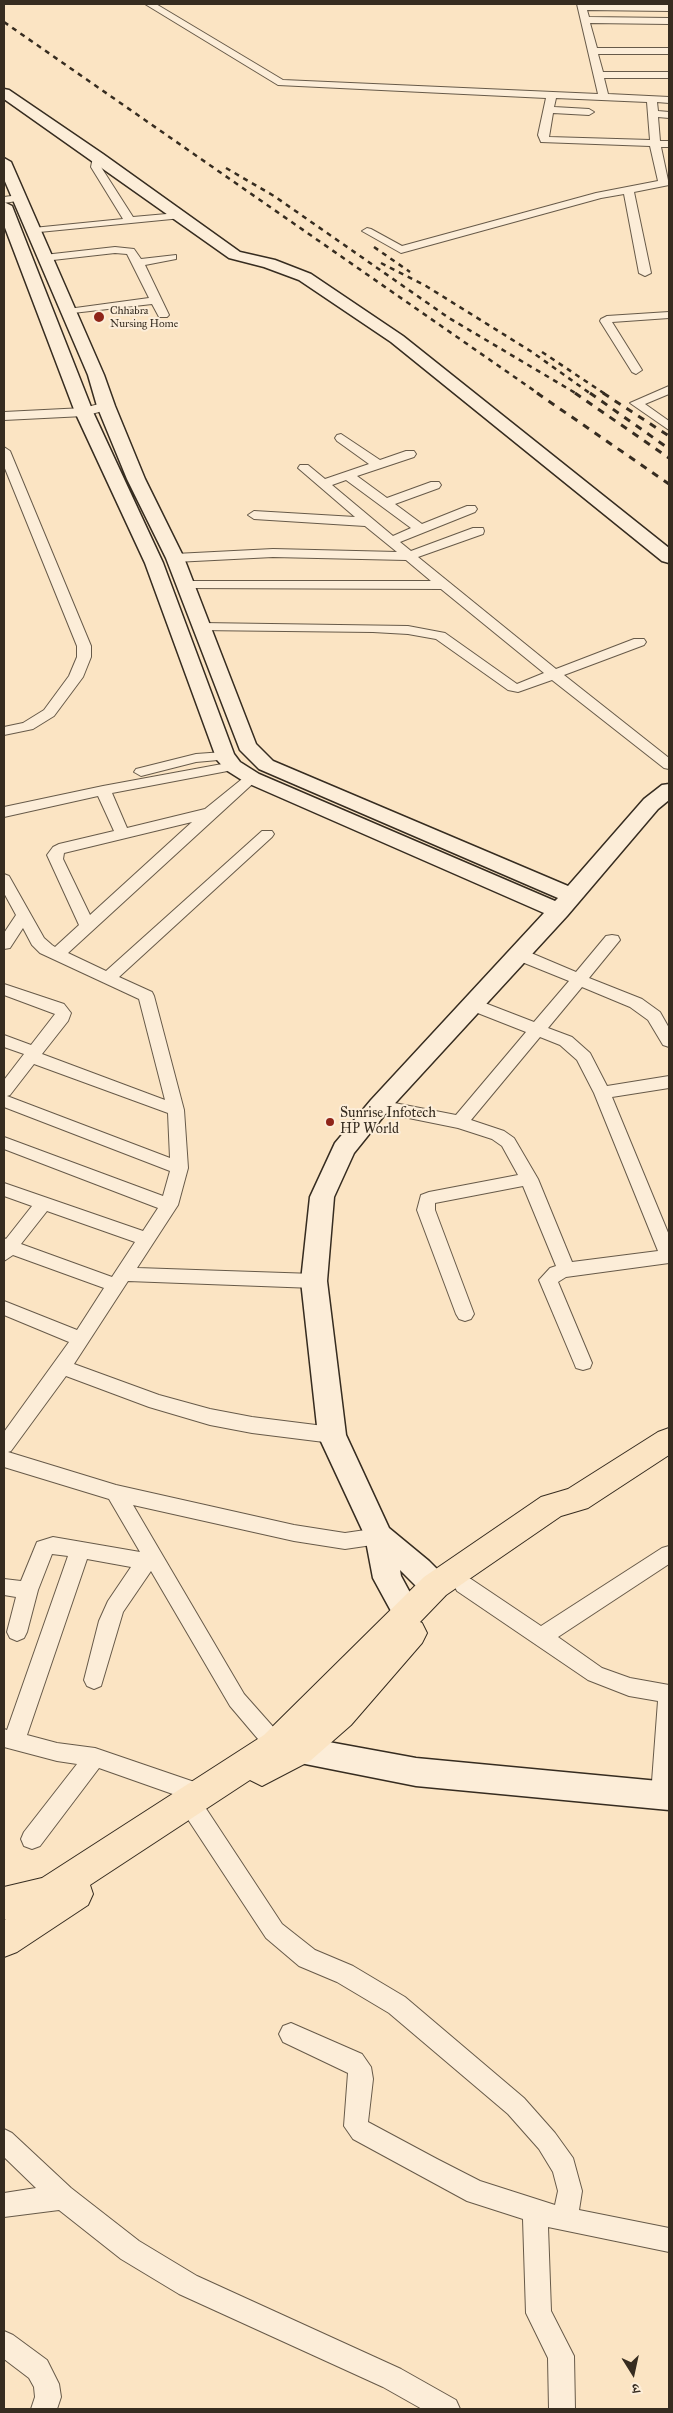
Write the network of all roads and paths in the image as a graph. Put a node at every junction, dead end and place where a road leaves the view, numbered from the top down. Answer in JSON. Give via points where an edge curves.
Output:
{"nodes":[{"id":1,"x":150,"y":4,"type":"edge"},
{"id":2,"x":582,"y":5,"type":"edge"},
{"id":3,"x":669,"y":8,"type":"edge"},
{"id":4,"x":585,"y":20,"type":"junction"},
{"id":5,"x":669,"y":21,"type":"edge"},
{"id":6,"x":593,"y":51,"type":"junction"},
{"id":7,"x":669,"y":51,"type":"edge"},
{"id":8,"x":599,"y":75,"type":"junction"},
{"id":9,"x":669,"y":75,"type":"edge"},
{"id":10,"x":4,"y":93,"type":"edge"},
{"id":11,"x":552,"y":94,"type":"junction"},
{"id":12,"x":590,"y":96,"type":"junction"},
{"id":13,"x":604,"y":97,"type":"junction"},
{"id":14,"x":652,"y":99,"type":"junction"},
{"id":15,"x":669,"y":100,"type":"edge"},
{"id":16,"x":550,"y":110,"type":"junction"},
{"id":17,"x":653,"y":114,"type":"junction"},
{"id":18,"x":669,"y":115,"type":"edge"},
{"id":19,"x":655,"y":144,"type":"junction"},
{"id":20,"x":669,"y":144,"type":"edge"},
{"id":21,"x":98,"y":157,"type":"junction"},
{"id":22,"x":4,"y":162,"type":"edge"},
{"id":23,"x":664,"y":167,"type":"edge"},
{"id":24,"x":666,"y":182,"type":"edge"},
{"id":25,"x":628,"y":189,"type":"junction"},
{"id":26,"x":9,"y":201,"type":"edge"},
{"id":27,"x":178,"y":216,"type":"junction"},
{"id":28,"x":129,"y":220,"type":"junction"},
{"id":29,"x":33,"y":231,"type":"junction"},
{"id":30,"x":367,"y":231,"type":"dead end"},
{"id":31,"x":172,"y":257,"type":"dead end"},
{"id":32,"x":44,"y":258,"type":"junction"},
{"id":33,"x":138,"y":263,"type":"junction"},
{"id":34,"x":645,"y":273,"type":"dead end"},
{"id":35,"x":156,"y":300,"type":"junction"},
{"id":36,"x":68,"y":312,"type":"junction"},
{"id":37,"x":162,"y":315,"type":"dead end"},
{"id":38,"x":669,"y":315,"type":"edge"},
{"id":39,"x":636,"y":370,"type":"dead end"},
{"id":40,"x":669,"y":390,"type":"edge"},
{"id":41,"x":106,"y":406,"type":"junction"},
{"id":42,"x":84,"y":412,"type":"junction"},
{"id":43,"x":4,"y":415,"type":"edge"},
{"id":44,"x":669,"y":426,"type":"edge"},
{"id":45,"x":341,"y":438,"type":"dead end"},
{"id":46,"x":4,"y":451,"type":"edge"},
{"id":47,"x":410,"y":454,"type":"dead end"},
{"id":48,"x":378,"y":465,"type":"junction"},
{"id":49,"x":304,"y":468,"type":"dead end"},
{"id":50,"x":348,"y":476,"type":"junction"},
{"id":51,"x":323,"y":484,"type":"junction"},
{"id":52,"x":435,"y":485,"type":"dead end"},
{"id":53,"x":386,"y":503,"type":"junction"},
{"id":54,"x":471,"y":509,"type":"dead end"},
{"id":55,"x":254,"y":515,"type":"dead end"},
{"id":56,"x":369,"y":522,"type":"junction"},
{"id":57,"x":419,"y":528,"type":"junction"},
{"id":58,"x":478,"y":531,"type":"dead end"},
{"id":59,"x":390,"y":540,"type":"junction"},
{"id":60,"x":408,"y":556,"type":"junction"},
{"id":61,"x":669,"y":556,"type":"edge"},
{"id":62,"x":175,"y":558,"type":"junction"},
{"id":63,"x":186,"y":585,"type":"junction"},
{"id":64,"x":444,"y":585,"type":"junction"},
{"id":65,"x":202,"y":627,"type":"junction"},
{"id":66,"x":639,"y":642,"type":"dead end"},
{"id":67,"x":556,"y":674,"type":"junction"},
{"id":68,"x":4,"y":731,"type":"edge"},
{"id":69,"x":229,"y":761,"type":"junction"},
{"id":70,"x":669,"y":765,"type":"edge"},
{"id":71,"x":252,"y":778,"type":"junction"},
{"id":72,"x":103,"y":790,"type":"junction"},
{"id":73,"x":666,"y":796,"type":"edge"},
{"id":74,"x":4,"y":802,"type":"edge"},
{"id":75,"x":4,"y":812,"type":"edge"},
{"id":76,"x":210,"y":813,"type":"junction"},
{"id":77,"x":122,"y":832,"type":"junction"},
{"id":78,"x":268,"y":834,"type":"dead end"},
{"id":79,"x":4,"y":880,"type":"edge"},
{"id":80,"x":565,"y":903,"type":"junction"},
{"id":81,"x":24,"y":915,"type":"junction"},
{"id":82,"x":87,"y":925,"type":"junction"},
{"id":83,"x":612,"y":940,"type":"dead end"},
{"id":84,"x":4,"y":944,"type":"edge"},
{"id":85,"x":57,"y":954,"type":"junction"},
{"id":86,"x":518,"y":954,"type":"junction"},
{"id":87,"x":109,"y":977,"type":"junction"},
{"id":88,"x":580,"y":979,"type":"junction"},
{"id":89,"x":4,"y":989,"type":"edge"},
{"id":90,"x":470,"y":1004,"type":"junction"},
{"id":91,"x":540,"y":1029,"type":"junction"},
{"id":92,"x":4,"y":1041,"type":"edge"},
{"id":93,"x":669,"y":1041,"type":"edge"},
{"id":94,"x":34,"y":1055,"type":"junction"},
{"id":95,"x":669,"y":1082,"type":"edge"},
{"id":96,"x":4,"y":1091,"type":"edge"},
{"id":97,"x":602,"y":1093,"type":"junction"},
{"id":98,"x":4,"y":1101,"type":"edge"},
{"id":99,"x":379,"y":1106,"type":"junction"},
{"id":100,"x":176,"y":1110,"type":"junction"},
{"id":101,"x":460,"y":1122,"type":"junction"},
{"id":102,"x":4,"y":1143,"type":"edge"},
{"id":103,"x":179,"y":1168,"type":"junction"},
{"id":104,"x":529,"y":1179,"type":"junction"},
{"id":105,"x":4,"y":1190,"type":"edge"},
{"id":106,"x":44,"y":1203,"type":"junction"},
{"id":107,"x":169,"y":1205,"type":"junction"},
{"id":108,"x":146,"y":1239,"type":"junction"},
{"id":109,"x":6,"y":1249,"type":"edge"},
{"id":110,"x":669,"y":1256,"type":"edge"},
{"id":111,"x":566,"y":1270,"type":"junction"},
{"id":112,"x":121,"y":1280,"type":"junction"},
{"id":113,"x":314,"y":1281,"type":"junction"},
{"id":114,"x":4,"y":1308,"type":"edge"},
{"id":115,"x":465,"y":1314,"type":"dead end"},
{"id":116,"x":81,"y":1339,"type":"junction"},
{"id":117,"x":583,"y":1363,"type":"dead end"},
{"id":118,"x":62,"y":1366,"type":"junction"},
{"id":119,"x":332,"y":1435,"type":"junction"},
{"id":120,"x":669,"y":1440,"type":"edge"},
{"id":121,"x":4,"y":1446,"type":"edge"},
{"id":122,"x":4,"y":1459,"type":"edge"},
{"id":123,"x":116,"y":1493,"type":"junction"},
{"id":124,"x":379,"y":1536,"type":"junction"},
{"id":125,"x":80,"y":1550,"type":"junction"},
{"id":126,"x":669,"y":1554,"type":"edge"},
{"id":127,"x":149,"y":1558,"type":"junction"},
{"id":128,"x":4,"y":1587,"type":"edge"},
{"id":129,"x":28,"y":1590,"type":"junction"},
{"id":130,"x":431,"y":1599,"type":"junction"},
{"id":131,"x":18,"y":1632,"type":"dead end"},
{"id":132,"x":543,"y":1636,"type":"junction"},
{"id":133,"x":94,"y":1680,"type":"dead end"},
{"id":134,"x":669,"y":1694,"type":"edge"},
{"id":135,"x":669,"y":1699,"type":"edge"},
{"id":136,"x":9,"y":1740,"type":"edge"},
{"id":137,"x":287,"y":1748,"type":"junction"},
{"id":138,"x":94,"y":1757,"type":"junction"},
{"id":139,"x":666,"y":1795,"type":"edge"},
{"id":140,"x":199,"y":1804,"type":"junction"},
{"id":141,"x":32,"y":1839,"type":"dead end"},
{"id":142,"x":4,"y":1903,"type":"edge"},
{"id":143,"x":4,"y":1940,"type":"edge"},
{"id":144,"x":291,"y":2034,"type":"dead end"},
{"id":145,"x":4,"y":2141,"type":"edge"},
{"id":146,"x":62,"y":2197,"type":"junction"},
{"id":147,"x":4,"y":2205,"type":"edge"},
{"id":148,"x":534,"y":2211,"type":"junction"},
{"id":149,"x":565,"y":2220,"type":"junction"},
{"id":150,"x":669,"y":2240,"type":"edge"},
{"id":151,"x":4,"y":2344,"type":"edge"},
{"id":152,"x":44,"y":2409,"type":"edge"},
{"id":153,"x":447,"y":2409,"type":"edge"},
{"id":154,"x":562,"y":2409,"type":"edge"}],
"edges":[{"from":1,"to":11,"type":"street","via":[[281,83]]},
{"from":2,"to":3,"type":"street"},
{"from":2,"to":4,"type":"street"},
{"from":4,"to":5,"type":"street"},
{"from":4,"to":6,"type":"street"},
{"from":6,"to":7,"type":"street","via":[[640,47]]},
{"from":6,"to":8,"type":"street"},
{"from":8,"to":9,"type":"street"},
{"from":8,"to":13,"type":"street"},
{"from":10,"to":21,"type":"street"},
{"from":11,"to":12,"type":"street"},
{"from":11,"to":16,"type":"street"},
{"from":12,"to":13,"type":"street"},
{"from":12,"to":16,"type":"street","via":[[589,117]]},
{"from":13,"to":14,"type":"street"},
{"from":14,"to":15,"type":"street"},
{"from":14,"to":17,"type":"street"},
{"from":16,"to":19,"type":"street","via":[[543,135],[545,140]]},
{"from":17,"to":18,"type":"street"},
{"from":17,"to":19,"type":"street"},
{"from":19,"to":20,"type":"street"},
{"from":19,"to":23,"type":"street"},
{"from":21,"to":27,"type":"street"},
{"from":21,"to":28,"type":"street","via":[[96,166]]},
{"from":22,"to":26,"type":"street"},
{"from":23,"to":24,"type":"street"},
{"from":24,"to":25,"type":"street"},
{"from":25,"to":30,"type":"street","via":[[401,250]]},
{"from":25,"to":34,"type":"street"},
{"from":26,"to":29,"type":"street"},
{"from":26,"to":42,"type":"street"},
{"from":27,"to":28,"type":"street"},
{"from":27,"to":61,"type":"street","via":[[235,255],[269,263],[305,277],[397,339]]},
{"from":28,"to":29,"type":"street"},
{"from":29,"to":32,"type":"street"},
{"from":31,"to":33,"type":"street"},
{"from":32,"to":33,"type":"street","via":[[123,250],[130,251]]},
{"from":32,"to":36,"type":"street"},
{"from":33,"to":35,"type":"street"},
{"from":35,"to":36,"type":"street"},
{"from":35,"to":37,"type":"street"},
{"from":36,"to":41,"type":"street"},
{"from":38,"to":39,"type":"street","via":[[607,319]]},
{"from":40,"to":44,"type":"street","via":[[636,403]]},
{"from":41,"to":42,"type":"street"},
{"from":41,"to":62,"type":"street","via":[[136,479]]},
{"from":42,"to":43,"type":"street"},
{"from":42,"to":69,"type":"street","via":[[154,562]]},
{"from":45,"to":48,"type":"street"},
{"from":46,"to":68,"type":"street","via":[[84,646],[84,657],[76,677],[50,713],[28,726]]},
{"from":47,"to":48,"type":"street"},
{"from":48,"to":50,"type":"street"},
{"from":49,"to":51,"type":"street"},
{"from":50,"to":51,"type":"street"},
{"from":50,"to":53,"type":"street"},
{"from":51,"to":56,"type":"street"},
{"from":52,"to":53,"type":"street"},
{"from":53,"to":57,"type":"street"},
{"from":54,"to":57,"type":"street"},
{"from":55,"to":56,"type":"street"},
{"from":56,"to":59,"type":"street"},
{"from":57,"to":59,"type":"street"},
{"from":58,"to":60,"type":"street"},
{"from":59,"to":60,"type":"street"},
{"from":60,"to":62,"type":"street","via":[[273,553]]},
{"from":60,"to":64,"type":"street"},
{"from":62,"to":63,"type":"street"},
{"from":63,"to":64,"type":"street"},
{"from":63,"to":65,"type":"street"},
{"from":64,"to":67,"type":"street"},
{"from":65,"to":67,"type":"street","via":[[373,628],[416,632],[447,639],[513,687],[524,688]]},
{"from":65,"to":80,"type":"street","via":[[247,746],[266,765]]},
{"from":66,"to":67,"type":"street"},
{"from":67,"to":70,"type":"street"},
{"from":69,"to":71,"type":"street"},
{"from":69,"to":72,"type":"street"},
{"from":69,"to":74,"type":"street","via":[[196,758]]},
{"from":71,"to":76,"type":"street"},
{"from":71,"to":80,"type":"street"},
{"from":72,"to":75,"type":"street"},
{"from":72,"to":77,"type":"street"},
{"from":73,"to":80,"type":"street","via":[[645,811]]},
{"from":76,"to":77,"type":"street"},
{"from":76,"to":82,"type":"street"},
{"from":77,"to":82,"type":"street","via":[[64,847],[55,855]]},
{"from":78,"to":87,"type":"street"},
{"from":79,"to":81,"type":"street"},
{"from":80,"to":86,"type":"street"},
{"from":81,"to":84,"type":"street"},
{"from":81,"to":85,"type":"street","via":[[38,941]]},
{"from":82,"to":85,"type":"street"},
{"from":83,"to":88,"type":"street"},
{"from":85,"to":87,"type":"street"},
{"from":86,"to":88,"type":"street"},
{"from":86,"to":90,"type":"street"},
{"from":87,"to":100,"type":"street","via":[[146,996],[150,1003]]},
{"from":88,"to":91,"type":"street"},
{"from":88,"to":93,"type":"street","via":[[647,1009]]},
{"from":89,"to":94,"type":"street","via":[[58,1008],[63,1013]]},
{"from":90,"to":91,"type":"street"},
{"from":90,"to":99,"type":"street"},
{"from":91,"to":97,"type":"street","via":[[578,1050]]},
{"from":91,"to":101,"type":"street"},
{"from":92,"to":94,"type":"street"},
{"from":94,"to":96,"type":"street"},
{"from":94,"to":100,"type":"street"},
{"from":95,"to":97,"type":"street"},
{"from":97,"to":110,"type":"street"},
{"from":98,"to":103,"type":"street"},
{"from":99,"to":101,"type":"street"},
{"from":99,"to":113,"type":"street","via":[[344,1149],[322,1197]]},
{"from":100,"to":103,"type":"street"},
{"from":101,"to":104,"type":"street","via":[[498,1135],[508,1142]]},
{"from":102,"to":107,"type":"street"},
{"from":103,"to":107,"type":"street"},
{"from":104,"to":111,"type":"street"},
{"from":104,"to":115,"type":"street","via":[[427,1200],[426,1210]]},
{"from":105,"to":106,"type":"street"},
{"from":106,"to":108,"type":"street"},
{"from":106,"to":109,"type":"street"},
{"from":107,"to":108,"type":"street"},
{"from":108,"to":112,"type":"street"},
{"from":109,"to":112,"type":"street"},
{"from":110,"to":111,"type":"street"},
{"from":111,"to":117,"type":"street","via":[[548,1280]]},
{"from":112,"to":113,"type":"street"},
{"from":112,"to":116,"type":"street"},
{"from":113,"to":119,"type":"street"},
{"from":114,"to":116,"type":"street"},
{"from":116,"to":118,"type":"street"},
{"from":118,"to":119,"type":"street","via":[[156,1402],[210,1417]]},
{"from":118,"to":121,"type":"street"},
{"from":119,"to":124,"type":"street"},
{"from":120,"to":130,"type":"highway","via":[[576,1499],[564,1514]]},
{"from":122,"to":123,"type":"street"},
{"from":123,"to":124,"type":"street","via":[[324,1539],[345,1541]]},
{"from":123,"to":127,"type":"street"},
{"from":124,"to":130,"type":"street","via":[[419,1569]]},
{"from":124,"to":130,"type":"street","via":[[387,1578]]},
{"from":125,"to":127,"type":"street"},
{"from":125,"to":129,"type":"street","via":[[53,1545],[44,1548]]},
{"from":125,"to":136,"type":"street"},
{"from":126,"to":132,"type":"street"},
{"from":127,"to":133,"type":"street","via":[[121,1597],[109,1621]]},
{"from":127,"to":137,"type":"street","via":[[237,1700]]},
{"from":128,"to":129,"type":"street"},
{"from":129,"to":131,"type":"street"},
{"from":130,"to":132,"type":"street"},
{"from":130,"to":137,"type":"highway","via":[[339,1715]]},
{"from":132,"to":134,"type":"street","via":[[610,1682]]},
{"from":135,"to":139,"type":"street"},
{"from":136,"to":138,"type":"street"},
{"from":137,"to":139,"type":"street","via":[[416,1772]]},
{"from":137,"to":140,"type":"highway","via":[[260,1772]]},
{"from":138,"to":140,"type":"street"},
{"from":138,"to":141,"type":"street"},
{"from":140,"to":142,"type":"highway","via":[[51,1891]]},
{"from":140,"to":143,"type":"highway"},
{"from":140,"to":149,"type":"street","via":[[274,1931],[307,1958],[345,1974],[397,2005],[516,2106],[547,2141],[564,2167],[570,2191]]},
{"from":144,"to":148,"type":"street","via":[[359,2067],[361,2079],[355,2121],[361,2132],[476,2192]]},
{"from":145,"to":146,"type":"street"},
{"from":146,"to":147,"type":"street"},
{"from":146,"to":153,"type":"street","via":[[130,2250],[188,2285],[392,2378]]},
{"from":148,"to":149,"type":"street"},
{"from":148,"to":154,"type":"street","via":[[540,2313],[561,2356]]},
{"from":149,"to":150,"type":"street"},
{"from":151,"to":152,"type":"street","via":[[38,2369],[48,2397]]}]}
